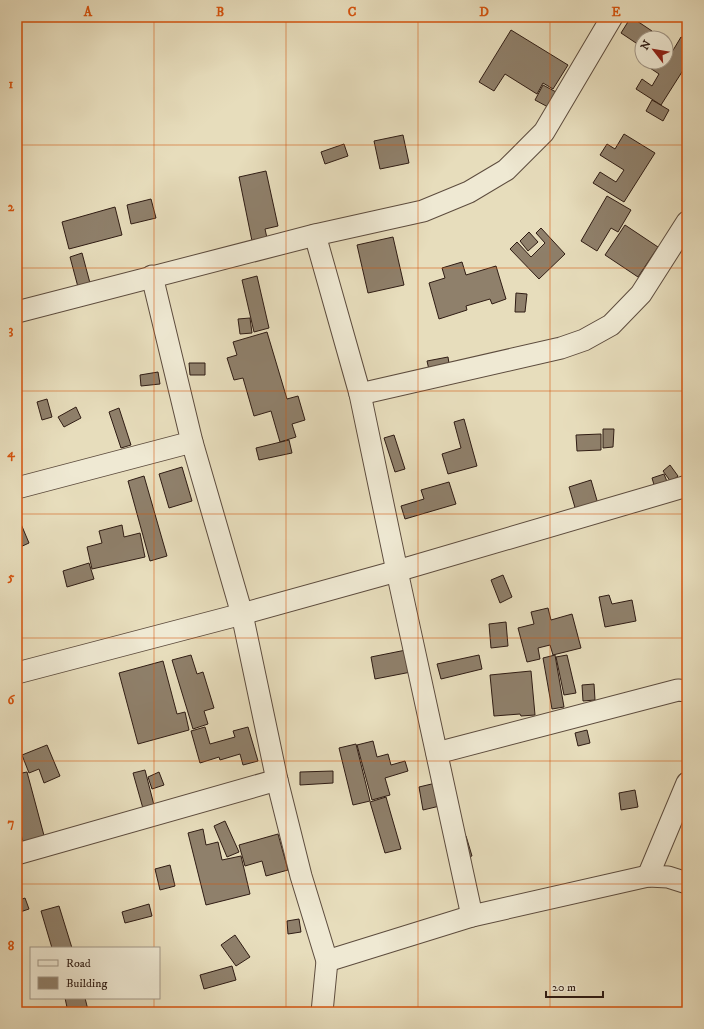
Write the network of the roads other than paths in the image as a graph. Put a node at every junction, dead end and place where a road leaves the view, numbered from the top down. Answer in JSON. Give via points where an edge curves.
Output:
{"nodes":[{"id":1,"x":612,"y":17,"type":"edge"},
{"id":2,"x":687,"y":222,"type":"edge"},
{"id":3,"x":315,"y":235,"type":"junction"},
{"id":4,"x":152,"y":276,"type":"junction"},
{"id":5,"x":17,"y":312,"type":"edge"},
{"id":6,"x":360,"y":394,"type":"junction"},
{"id":7,"x":192,"y":442,"type":"junction"},
{"id":8,"x":687,"y":486,"type":"edge"},
{"id":9,"x":17,"y":488,"type":"edge"},
{"id":10,"x":397,"y":571,"type":"junction"},
{"id":11,"x":242,"y":614,"type":"junction"},
{"id":12,"x":17,"y":673,"type":"edge"},
{"id":13,"x":687,"y":691,"type":"edge"},
{"id":14,"x":437,"y":753,"type":"junction"},
{"id":15,"x":277,"y":780,"type":"junction"},
{"id":16,"x":687,"y":783,"type":"edge"},
{"id":17,"x":17,"y":854,"type":"edge"},
{"id":18,"x":648,"y":876,"type":"junction"},
{"id":19,"x":687,"y":883,"type":"edge"},
{"id":20,"x":472,"y":916,"type":"junction"},
{"id":21,"x":327,"y":961,"type":"junction"},
{"id":22,"x":322,"y":1012,"type":"edge"}],
"edges":[{"from":1,"to":3,"type":"street","via":[[544,132],[506,170],[469,192],[423,211]]},
{"from":2,"to":6,"type":"street","via":[[641,294],[611,325],[584,340],[561,348]]},
{"from":3,"to":4,"type":"street"},
{"from":3,"to":6,"type":"street"},
{"from":4,"to":5,"type":"street"},
{"from":4,"to":7,"type":"street"},
{"from":6,"to":10,"type":"street"},
{"from":7,"to":9,"type":"street"},
{"from":7,"to":11,"type":"street"},
{"from":8,"to":10,"type":"street"},
{"from":10,"to":11,"type":"street"},
{"from":10,"to":14,"type":"street"},
{"from":11,"to":12,"type":"street"},
{"from":11,"to":15,"type":"street"},
{"from":13,"to":14,"type":"street","via":[[678,690]]},
{"from":14,"to":20,"type":"street"},
{"from":15,"to":17,"type":"street"},
{"from":15,"to":21,"type":"street","via":[[301,876]]},
{"from":16,"to":18,"type":"street"},
{"from":18,"to":19,"type":"street","via":[[668,877]]},
{"from":18,"to":20,"type":"street"},
{"from":20,"to":21,"type":"street"},
{"from":21,"to":22,"type":"street"}]}
